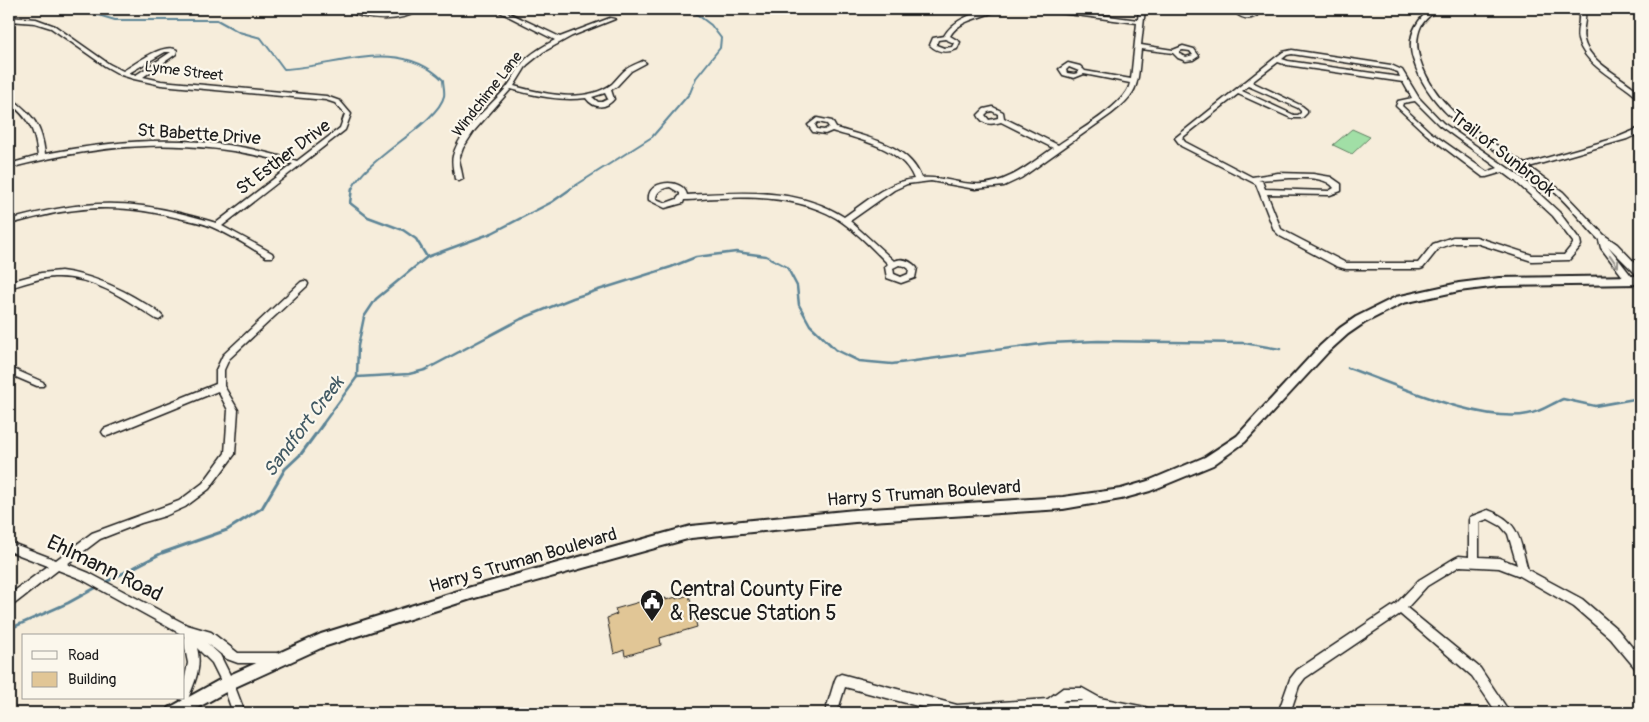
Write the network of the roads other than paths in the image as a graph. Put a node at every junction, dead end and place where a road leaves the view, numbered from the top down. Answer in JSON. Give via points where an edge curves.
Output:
{"nodes":[{"id":1,"x":347,"y":9,"type":"edge"},
{"id":2,"x":419,"y":9,"type":"edge"},
{"id":3,"x":497,"y":9,"type":"edge"},
{"id":4,"x":517,"y":9,"type":"edge"},
{"id":5,"x":998,"y":9,"type":"edge"},
{"id":6,"x":1045,"y":9,"type":"edge"},
{"id":7,"x":1142,"y":9,"type":"edge"},
{"id":8,"x":1236,"y":9,"type":"edge"},
{"id":9,"x":1253,"y":9,"type":"edge"},
{"id":10,"x":1434,"y":9,"type":"edge"},
{"id":11,"x":1581,"y":9,"type":"edge"},
{"id":12,"x":507,"y":14,"type":"junction"},
{"id":13,"x":9,"y":19,"type":"edge"},
{"id":14,"x":612,"y":19,"type":"dead end"},
{"id":15,"x":1141,"y":22,"type":"junction"},
{"id":16,"x":946,"y":37,"type":"dead end"},
{"id":17,"x":562,"y":40,"type":"junction"},
{"id":18,"x":1139,"y":47,"type":"junction"},
{"id":19,"x":1176,"y":52,"type":"dead end"},
{"id":20,"x":1277,"y":60,"type":"junction"},
{"id":21,"x":643,"y":63,"type":"dead end"},
{"id":22,"x":1082,"y":72,"type":"dead end"},
{"id":23,"x":122,"y":74,"type":"junction"},
{"id":24,"x":136,"y":78,"type":"junction"},
{"id":25,"x":1405,"y":80,"type":"junction"},
{"id":26,"x":1134,"y":82,"type":"junction"},
{"id":27,"x":1248,"y":83,"type":"junction"},
{"id":28,"x":510,"y":87,"type":"junction"},
{"id":29,"x":608,"y":89,"type":"junction"},
{"id":30,"x":1237,"y":91,"type":"junction"},
{"id":31,"x":588,"y":96,"type":"junction"},
{"id":32,"x":1640,"y":97,"type":"edge"},
{"id":33,"x":1416,"y":98,"type":"junction"},
{"id":34,"x":9,"y":99,"type":"edge"},
{"id":35,"x":341,"y":103,"type":"joint"},
{"id":36,"x":1002,"y":119,"type":"dead end"},
{"id":37,"x":832,"y":129,"type":"dead end"},
{"id":38,"x":1640,"y":130,"type":"edge"},
{"id":39,"x":1058,"y":148,"type":"junction"},
{"id":40,"x":42,"y":156,"type":"junction"},
{"id":41,"x":298,"y":163,"type":"junction"},
{"id":42,"x":9,"y":166,"type":"edge"},
{"id":43,"x":1525,"y":166,"type":"junction"},
{"id":44,"x":1504,"y":169,"type":"junction"},
{"id":45,"x":458,"y":179,"type":"dead end"},
{"id":46,"x":1252,"y":179,"type":"junction"},
{"id":47,"x":918,"y":180,"type":"junction"},
{"id":48,"x":1262,"y":191,"type":"junction"},
{"id":49,"x":682,"y":198,"type":"dead end"},
{"id":50,"x":844,"y":221,"type":"junction"},
{"id":51,"x":9,"y":222,"type":"edge"},
{"id":52,"x":217,"y":226,"type":"junction"},
{"id":53,"x":1602,"y":239,"type":"junction"},
{"id":54,"x":269,"y":255,"type":"dead end"},
{"id":55,"x":893,"y":264,"type":"dead end"},
{"id":56,"x":1640,"y":273,"type":"edge"},
{"id":57,"x":1635,"y":280,"type":"edge"},
{"id":58,"x":304,"y":284,"type":"dead end"},
{"id":59,"x":9,"y":285,"type":"edge"},
{"id":60,"x":159,"y":317,"type":"dead end"},
{"id":61,"x":9,"y":370,"type":"edge"},
{"id":62,"x":40,"y":384,"type":"dead end"},
{"id":63,"x":220,"y":386,"type":"junction"},
{"id":64,"x":107,"y":432,"type":"dead end"},
{"id":65,"x":9,"y":546,"type":"edge"},
{"id":66,"x":1474,"y":562,"type":"junction"},
{"id":67,"x":57,"y":565,"type":"junction"},
{"id":68,"x":1524,"y":573,"type":"junction"},
{"id":69,"x":85,"y":576,"type":"joint"},
{"id":70,"x":119,"y":596,"type":"joint"},
{"id":71,"x":9,"y":601,"type":"edge"},
{"id":72,"x":1400,"y":608,"type":"junction"},
{"id":73,"x":183,"y":629,"type":"junction"},
{"id":74,"x":280,"y":658,"type":"junction"},
{"id":75,"x":1640,"y":665,"type":"edge"},
{"id":76,"x":228,"y":683,"type":"junction"},
{"id":77,"x":185,"y":693,"type":"edge"},
{"id":78,"x":180,"y":700,"type":"edge"},
{"id":79,"x":169,"y":713,"type":"edge"},
{"id":80,"x":174,"y":713,"type":"edge"},
{"id":81,"x":239,"y":713,"type":"edge"},
{"id":82,"x":831,"y":713,"type":"edge"},
{"id":83,"x":1145,"y":713,"type":"edge"},
{"id":84,"x":1284,"y":713,"type":"edge"},
{"id":85,"x":1504,"y":713,"type":"edge"}],
"edges":[{"from":1,"to":2,"type":"street","via":[[387,19]]},
{"from":3,"to":12,"type":"street"},
{"from":4,"to":12,"type":"street"},
{"from":5,"to":16,"type":"street","via":[[966,19]]},
{"from":6,"to":15,"type":"street"},
{"from":7,"to":15,"type":"street"},
{"from":8,"to":9,"type":"street","via":[[1239,14],[1249,17],[1257,14]]},
{"from":10,"to":43,"type":"street","via":[[1422,19],[1414,39],[1415,57],[1424,82],[1439,102],[1461,121]]},
{"from":11,"to":32,"type":"street","via":[[1584,17],[1579,34],[1586,52],[1632,87]]},
{"from":12,"to":17,"type":"street"},
{"from":13,"to":23,"type":"street","name":"Lyme Street","via":[[36,21],[53,27]]},
{"from":14,"to":17,"type":"street"},
{"from":15,"to":18,"type":"street"},
{"from":17,"to":28,"type":"street","name":"Windchime Lane","via":[[532,57]]},
{"from":18,"to":19,"type":"street"},
{"from":18,"to":26,"type":"street"},
{"from":20,"to":25,"type":"street"},
{"from":20,"to":25,"type":"street","name":"Trail of Sunbrook","via":[[1292,52],[1391,67]]},
{"from":20,"to":27,"type":"street","name":"Trail of Sunbrook"},
{"from":21,"to":29,"type":"street","via":[[629,70]]},
{"from":22,"to":26,"type":"street"},
{"from":23,"to":24,"type":"street","name":"Lyme Street"},
{"from":23,"to":24,"type":"street","via":[[164,50],[174,50],[169,57]]},
{"from":24,"to":35,"type":"street","name":"Lyme Street","via":[[323,98]]},
{"from":25,"to":33,"type":"street","name":"Trail of Sunbrook"},
{"from":26,"to":39,"type":"street","via":[[1122,104]]},
{"from":27,"to":30,"type":"street","name":"Trail of Sunbrook"},
{"from":27,"to":30,"type":"street","via":[[1300,106],[1304,113],[1293,117]]},
{"from":28,"to":31,"type":"street","via":[[556,96]]},
{"from":28,"to":45,"type":"street","name":"Windchime Lane","via":[[464,140],[456,157]]},
{"from":29,"to":31,"type":"street"},
{"from":29,"to":31,"type":"street","via":[[611,99],[602,105],[594,103]]},
{"from":30,"to":46,"type":"street","name":"Trail of Sunbrook","via":[[1178,140]]},
{"from":33,"to":44,"type":"street","name":"Trail of Sunbrook","via":[[1451,133]]},
{"from":33,"to":44,"type":"street","via":[[1400,102],[1400,106],[1428,133],[1486,175]]},
{"from":34,"to":40,"type":"street","via":[[30,116],[36,126]]},
{"from":35,"to":41,"type":"street","name":"St Esther Drive","via":[[348,114],[343,129]]},
{"from":36,"to":39,"type":"street"},
{"from":37,"to":47,"type":"street","via":[[902,156],[915,169]]},
{"from":38,"to":43,"type":"street","via":[[1634,135]]},
{"from":39,"to":47,"type":"street","via":[[1001,184],[975,187],[931,179]]},
{"from":40,"to":41,"type":"street","name":"St Babette Drive","via":[[109,145],[170,143],[238,148]]},
{"from":40,"to":42,"type":"street","name":"St Babette Drive"},
{"from":41,"to":52,"type":"street","name":"St Esther Drive"},
{"from":43,"to":53,"type":"street","via":[[1576,208]]},
{"from":44,"to":48,"type":"street","name":"Trail of Sunbrook","via":[[1538,196],[1567,228],[1578,245],[1570,256],[1527,257],[1465,240],[1436,246],[1420,266],[1346,266],[1278,230]]},
{"from":46,"to":48,"type":"street","name":"Trail of Sunbrook","via":[[1259,183]]},
{"from":46,"to":48,"type":"street","via":[[1262,176],[1323,177],[1338,186],[1330,193]]},
{"from":47,"to":50,"type":"street","via":[[891,188]]},
{"from":49,"to":50,"type":"street","via":[[724,195],[775,197],[812,205]]},
{"from":50,"to":55,"type":"street"},
{"from":51,"to":52,"type":"street","via":[[60,208],[110,203],[171,213]]},
{"from":52,"to":54,"type":"street"},
{"from":53,"to":56,"type":"street","via":[[1614,246]]},
{"from":53,"to":57,"type":"street","one_way":true,"via":[[1604,246]]},
{"from":57,"to":74,"type":"main road","name":"Harry S Truman Boulevard","via":[[1492,283],[1400,300],[1360,320],[1338,336],[1241,439],[1210,461],[1150,486],[1063,503],[855,516],[691,532],[471,594],[321,641]]},
{"from":58,"to":63,"type":"street","via":[[226,357],[220,370]]},
{"from":59,"to":60,"type":"street","via":[[62,274],[106,287]]},
{"from":61,"to":62,"type":"street"},
{"from":63,"to":64,"type":"street"},
{"from":63,"to":67,"type":"street","via":[[233,410],[230,454],[206,486],[182,504],[96,536]]},
{"from":65,"to":67,"type":"street","name":"Ehlmann Road"},
{"from":66,"to":68,"type":"street","via":[[1498,563]]},
{"from":66,"to":68,"type":"street","via":[[1474,520],[1488,514],[1505,523],[1512,532]]},
{"from":66,"to":72,"type":"street","via":[[1459,561],[1423,583]]},
{"from":67,"to":69,"type":"street","name":"Ehlmann Road"},
{"from":67,"to":71,"type":"street"},
{"from":68,"to":75,"type":"street","via":[[1578,603],[1614,634]]},
{"from":69,"to":70,"type":"street","name":"Ehlmann Road"},
{"from":70,"to":73,"type":"street","name":"Ehlmann Road"},
{"from":72,"to":84,"type":"street","via":[[1301,674],[1294,683]]},
{"from":72,"to":85,"type":"street","via":[[1476,672]]},
{"from":73,"to":74,"type":"street","name":"Ehlmann Road","via":[[207,636],[238,658]]},
{"from":73,"to":76,"type":"street","name":"Ehlmann Road","via":[[216,659]]},
{"from":73,"to":77,"type":"street","via":[[194,651],[192,677]]},
{"from":74,"to":76,"type":"main road","name":"Harry S Truman Boulevard"},
{"from":76,"to":80,"type":"main road","name":"Harry S Truman Boulevard"},
{"from":76,"to":81,"type":"street","name":"Ehlmann Road"},
{"from":78,"to":79,"type":"street"},
{"from":82,"to":83,"type":"street","via":[[841,680],[957,711],[1050,705],[1064,708],[1098,703]]}]}
